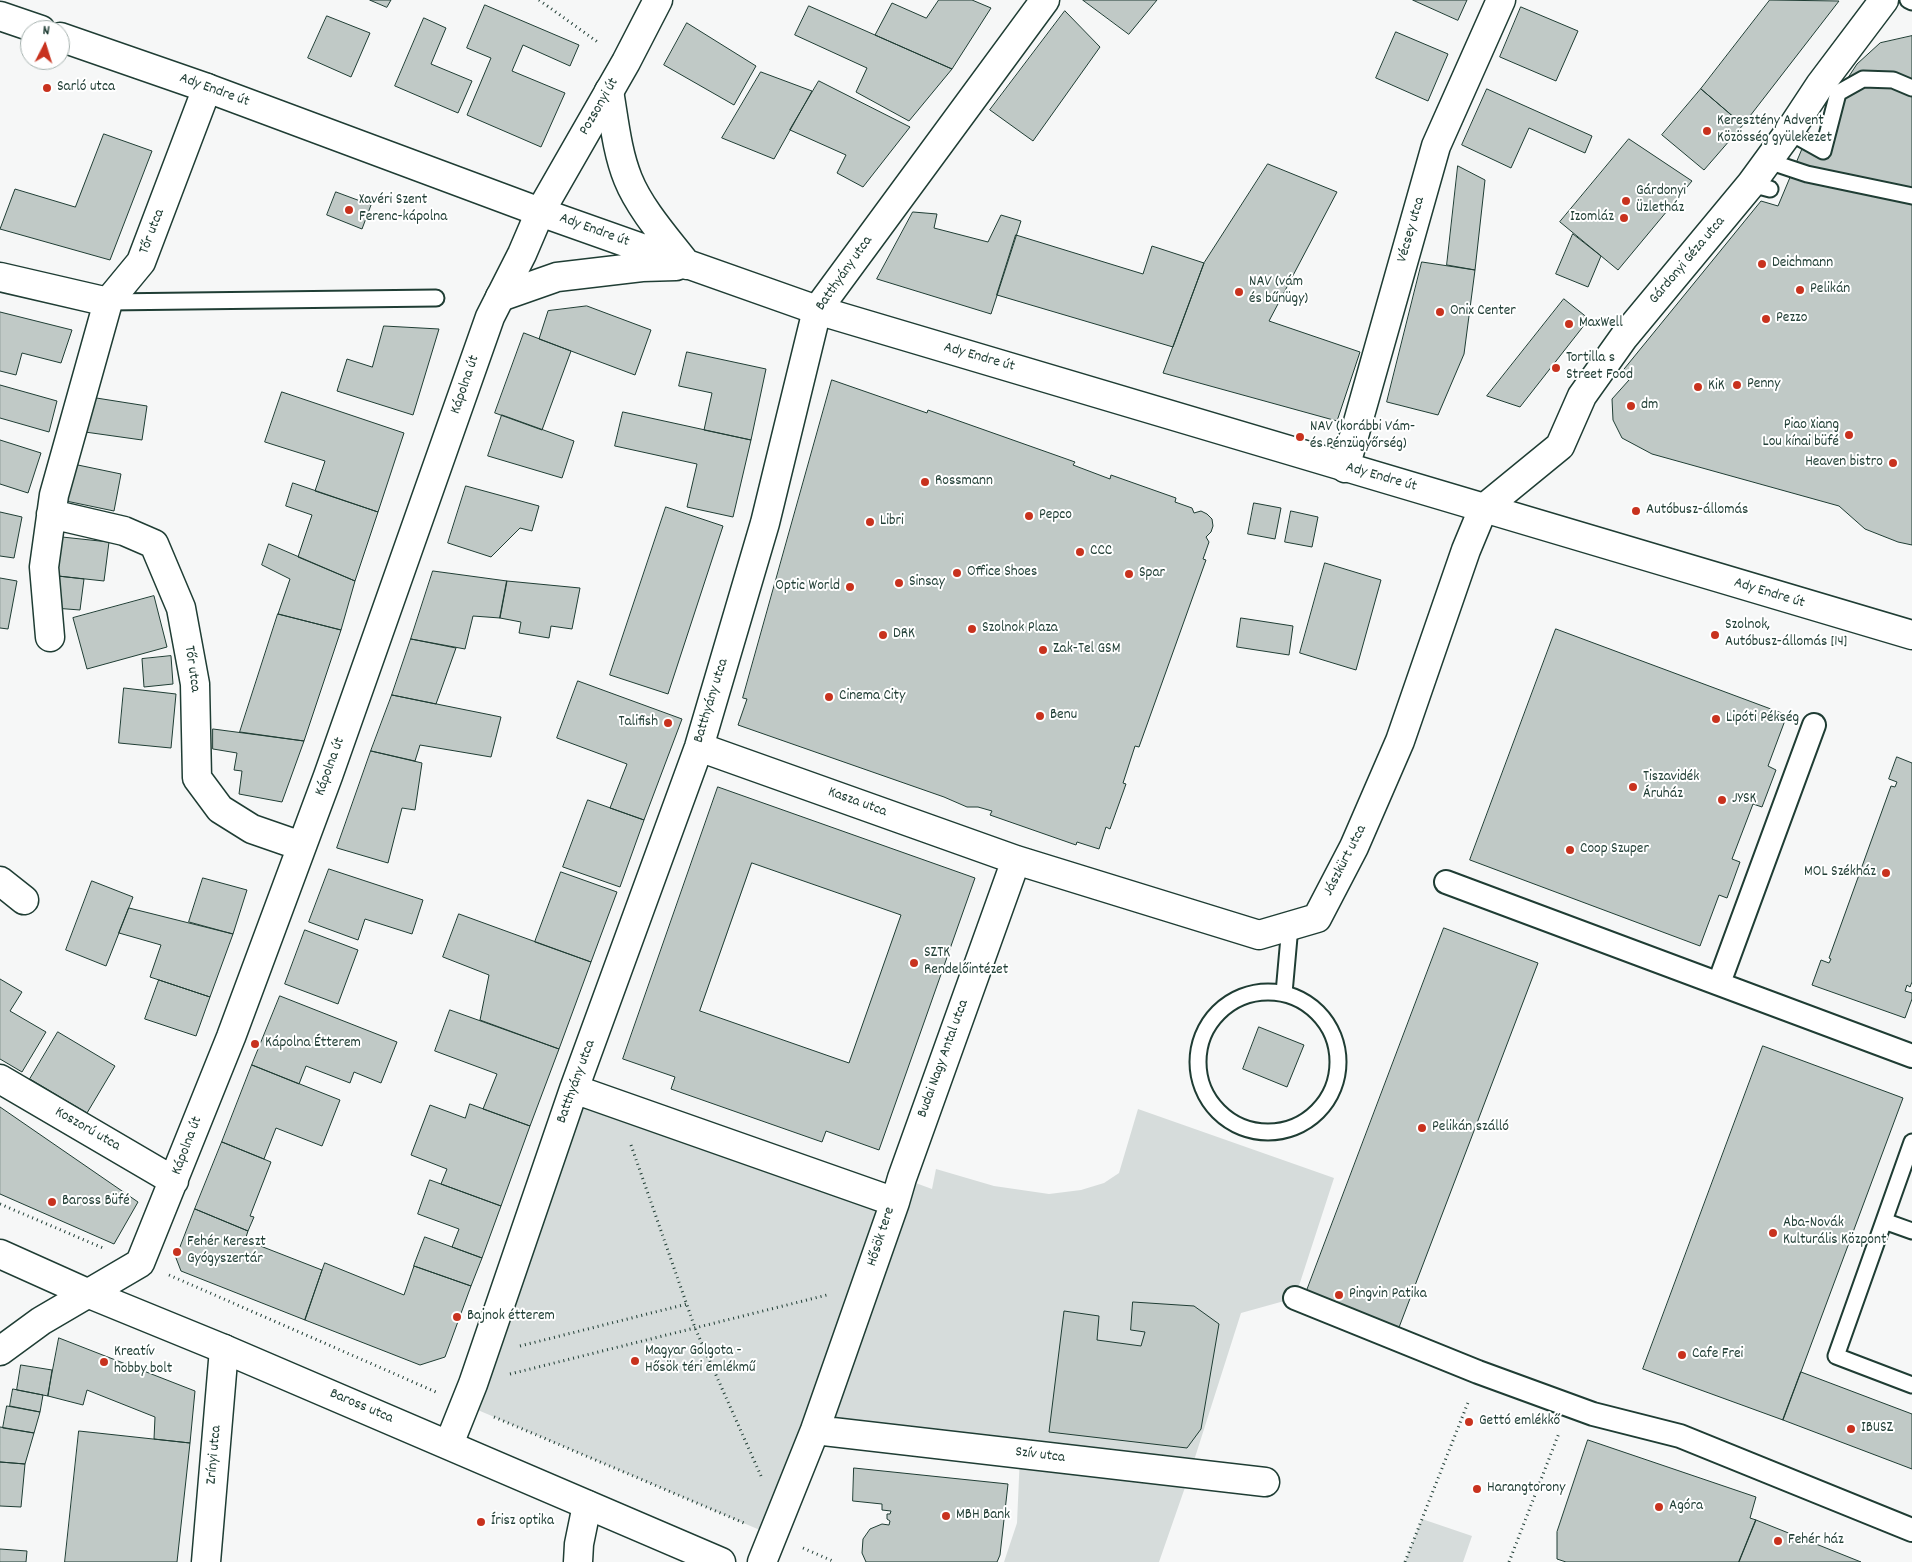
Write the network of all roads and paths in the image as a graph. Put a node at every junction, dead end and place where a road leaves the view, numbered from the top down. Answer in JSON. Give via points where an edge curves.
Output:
{"nodes":[{"id":1,"x":539,"y":0,"type":"edge"},
{"id":2,"x":658,"y":0,"type":"edge"},
{"id":3,"x":1045,"y":0,"type":"edge"},
{"id":4,"x":1501,"y":0,"type":"edge"},
{"id":5,"x":1884,"y":0,"type":"edge"},
{"id":6,"x":1908,"y":0,"type":"edge"},
{"id":7,"x":1912,"y":2,"type":"edge"},
{"id":8,"x":0,"y":16,"type":"edge"},
{"id":9,"x":20,"y":23,"type":"edge"},
{"id":10,"x":70,"y":40,"type":"edge"},
{"id":11,"x":626,"y":62,"type":"junction"},
{"id":12,"x":207,"y":88,"type":"junction"},
{"id":13,"x":1912,"y":88,"type":"edge"},
{"id":14,"x":609,"y":91,"type":"junction"},
{"id":15,"x":1789,"y":132,"type":"junction"},
{"id":16,"x":1768,"y":161,"type":"junction"},
{"id":17,"x":1912,"y":196,"type":"edge"},
{"id":18,"x":540,"y":212,"type":"junction"},
{"id":19,"x":687,"y":265,"type":"junction"},
{"id":20,"x":0,"y":277,"type":"edge"},
{"id":21,"x":500,"y":297,"type":"junction"},
{"id":22,"x":436,"y":298,"type":"dead end"},
{"id":23,"x":108,"y":302,"type":"junction"},
{"id":24,"x":817,"y":310,"type":"junction"},
{"id":25,"x":1345,"y":468,"type":"junction"},
{"id":26,"x":1483,"y":509,"type":"junction"},
{"id":27,"x":52,"y":514,"type":"junction"},
{"id":28,"x":1912,"y":635,"type":"edge"},
{"id":29,"x":50,"y":637,"type":"dead end"},
{"id":30,"x":1814,"y":725,"type":"dead end"},
{"id":31,"x":699,"y":747,"type":"junction"},
{"id":32,"x":301,"y":846,"type":"junction"},
{"id":33,"x":1016,"y":860,"type":"junction"},
{"id":34,"x":0,"y":881,"type":"edge"},
{"id":35,"x":1446,"y":882,"type":"dead end"},
{"id":36,"x":24,"y":900,"type":"dead end"},
{"id":37,"x":1290,"y":926,"type":"junction"},
{"id":38,"x":1719,"y":983,"type":"junction"},
{"id":39,"x":1284,"y":993,"type":"junction"},
{"id":40,"x":1912,"y":1056,"type":"edge"},
{"id":41,"x":0,"y":1079,"type":"edge"},
{"id":42,"x":574,"y":1089,"type":"junction"},
{"id":43,"x":617,"y":1104,"type":"junction"},
{"id":44,"x":1912,"y":1142,"type":"edge"},
{"id":45,"x":174,"y":1181,"type":"junction"},
{"id":46,"x":895,"y":1202,"type":"junction"},
{"id":47,"x":0,"y":1204,"type":"edge"},
{"id":48,"x":1884,"y":1221,"type":"junction"},
{"id":49,"x":1912,"y":1231,"type":"edge"},
{"id":50,"x":0,"y":1254,"type":"edge"},
{"id":51,"x":140,"y":1263,"type":"junction"},
{"id":52,"x":866,"y":1285,"type":"junction"},
{"id":53,"x":87,"y":1293,"type":"junction"},
{"id":54,"x":1295,"y":1298,"type":"dead end"},
{"id":55,"x":687,"y":1304,"type":"junction"},
{"id":56,"x":695,"y":1328,"type":"junction"},
{"id":57,"x":224,"y":1349,"type":"junction"},
{"id":58,"x":0,"y":1351,"type":"edge"},
{"id":59,"x":483,"y":1355,"type":"junction"},
{"id":60,"x":1478,"y":1372,"type":"junction"},
{"id":61,"x":473,"y":1384,"type":"junction"},
{"id":62,"x":1912,"y":1385,"type":"edge"},
{"id":63,"x":1570,"y":1405,"type":"junction"},
{"id":64,"x":815,"y":1430,"type":"junction"},
{"id":65,"x":449,"y":1444,"type":"junction"},
{"id":66,"x":1265,"y":1482,"type":"dead end"},
{"id":67,"x":587,"y":1505,"type":"junction"},
{"id":68,"x":780,"y":1519,"type":"junction"},
{"id":69,"x":1912,"y":1530,"type":"edge"},
{"id":70,"x":206,"y":1562,"type":"edge"},
{"id":71,"x":578,"y":1562,"type":"edge"},
{"id":72,"x":721,"y":1562,"type":"edge"},
{"id":73,"x":762,"y":1562,"type":"edge"},
{"id":74,"x":1405,"y":1562,"type":"edge"},
{"id":75,"x":1509,"y":1562,"type":"edge"}],
"edges":[{"from":1,"to":11,"type":"path"},
{"from":2,"to":11,"type":"street","name":"Pozsonyi út"},
{"from":3,"to":24,"type":"street","name":"Batthyány utca"},
{"from":4,"to":25,"type":"street","name":"Vécsey utca","via":[[1436,146]]},
{"from":5,"to":15,"type":"street","name":"Gárdonyi Géza utca"},
{"from":6,"to":7,"type":"lane"},
{"from":8,"to":9,"type":"street"},
{"from":10,"to":12,"type":"street","name":"Ady Endre út"},
{"from":11,"to":14,"type":"street","name":"Pozsonyi út"},
{"from":12,"to":18,"type":"street","name":"Ady Endre út"},
{"from":12,"to":23,"type":"street","name":"Tőr utca","via":[[141,262]]},
{"from":13,"to":15,"type":"lane","via":[[1893,80],[1863,79],[1838,94],[1823,150]]},
{"from":14,"to":18,"type":"street","name":"Pozsonyi út"},
{"from":14,"to":19,"type":"street","via":[[628,180],[648,214]]},
{"from":15,"to":16,"type":"street","name":"Gárdonyi Géza utca"},
{"from":16,"to":17,"type":"lane","via":[[1807,174]]},
{"from":16,"to":26,"type":"street","name":"Gárdonyi Géza utca","via":[[1761,187],[1624,338],[1582,396],[1560,446]]},
{"from":18,"to":19,"type":"street","name":"Ady Endre út"},
{"from":18,"to":21,"type":"street","name":"Kápolna út"},
{"from":19,"to":21,"type":"street","via":[[557,277]]},
{"from":19,"to":24,"type":"street","name":"Ady Endre út"},
{"from":20,"to":23,"type":"street"},
{"from":21,"to":32,"type":"street","name":"Kápolna út","via":[[490,317]]},
{"from":22,"to":23,"type":"lane"},
{"from":23,"to":27,"type":"street","name":"Tőr utca","via":[[54,496]]},
{"from":24,"to":25,"type":"street","name":"Ady Endre út"},
{"from":24,"to":31,"type":"street","name":"Batthyány utca","via":[[765,523]]},
{"from":25,"to":26,"type":"street","name":"Ady Endre út"},
{"from":26,"to":28,"type":"street","name":"Ady Endre út"},
{"from":26,"to":37,"type":"street","name":"Jászkürt utca","via":[[1400,741],[1354,847],[1317,918]]},
{"from":27,"to":29,"type":"street","name":"Tőr utca","via":[[44,567]]},
{"from":27,"to":32,"type":"street","name":"Tőr utca","via":[[124,531],[154,544],[181,608],[195,684],[197,778],[220,809],[252,829]]},
{"from":30,"to":38,"type":"street"},
{"from":31,"to":33,"type":"street","name":"Kasza utca"},
{"from":31,"to":42,"type":"street","name":"Batthyány utca"},
{"from":32,"to":45,"type":"street","name":"Kápolna út"},
{"from":33,"to":37,"type":"street","name":"Jászkürt utca","via":[[1259,935]]},
{"from":33,"to":46,"type":"street","name":"Budai Nagy Antal utca"},
{"from":34,"to":36,"type":"street"},
{"from":35,"to":38,"type":"street"},
{"from":37,"to":39,"type":"lane"},
{"from":38,"to":40,"type":"street"},
{"from":39,"to":39,"type":"lane","via":[[1307,1003],[1324,1018],[1334,1037],[1338,1059],[1336,1081],[1327,1101],[1312,1118],[1292,1128],[1270,1133],[1248,1130],[1228,1121],[1210,1103],[1199,1081],[1196,1057],[1202,1033],[1216,1012],[1236,998],[1260,992]]},
{"from":41,"to":45,"type":"street","name":"Koszorú utca"},
{"from":42,"to":43,"type":"street","name":"Hősök tere"},
{"from":42,"to":59,"type":"street","name":"Batthyány utca"},
{"from":43,"to":46,"type":"street","name":"Hősök tere"},
{"from":43,"to":55,"type":"path"},
{"from":44,"to":48,"type":"lane"},
{"from":45,"to":51,"type":"street","name":"Kápolna út"},
{"from":46,"to":52,"type":"street","name":"Hősök tere"},
{"from":47,"to":51,"type":"path"},
{"from":48,"to":49,"type":"lane"},
{"from":48,"to":62,"type":"lane","via":[[1836,1356]]},
{"from":50,"to":53,"type":"street","name":"Baross utca"},
{"from":51,"to":53,"type":"street"},
{"from":52,"to":56,"type":"path"},
{"from":52,"to":64,"type":"street","name":"Hősök tere"},
{"from":53,"to":57,"type":"street","name":"Baross utca"},
{"from":53,"to":58,"type":"street","via":[[41,1320]]},
{"from":54,"to":60,"type":"street"},
{"from":55,"to":56,"type":"path"},
{"from":55,"to":59,"type":"path"},
{"from":56,"to":61,"type":"path"},
{"from":56,"to":68,"type":"path"},
{"from":57,"to":65,"type":"street","name":"Baross utca"},
{"from":57,"to":70,"type":"street","name":"Zrínyi utca"},
{"from":59,"to":61,"type":"street","name":"Batthyány utca"},
{"from":60,"to":63,"type":"street"},
{"from":60,"to":74,"type":"path"},
{"from":61,"to":65,"type":"street","name":"Batthyány utca"},
{"from":63,"to":69,"type":"street","via":[[1680,1436]]},
{"from":63,"to":75,"type":"path"},
{"from":64,"to":66,"type":"street","name":"Szív utca"},
{"from":64,"to":68,"type":"street","name":"Hősök tere"},
{"from":65,"to":67,"type":"street","name":"Baross utca"},
{"from":67,"to":71,"type":"street"},
{"from":67,"to":72,"type":"street","name":"Baross utca"},
{"from":68,"to":73,"type":"street","name":"Hősök tere"}]}
